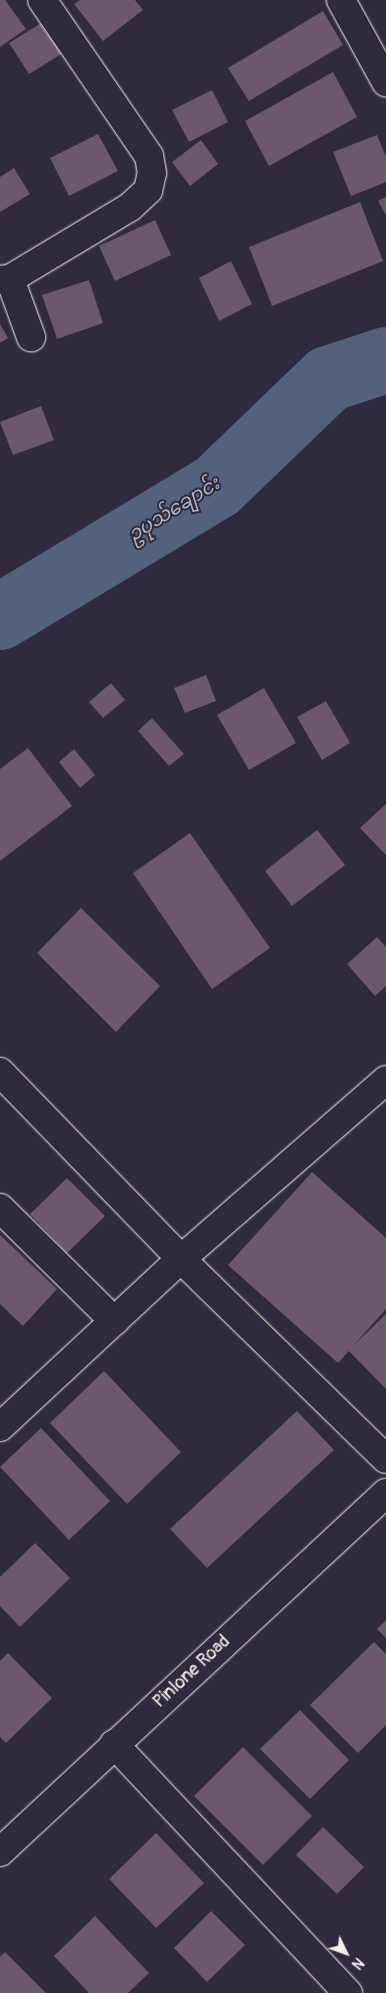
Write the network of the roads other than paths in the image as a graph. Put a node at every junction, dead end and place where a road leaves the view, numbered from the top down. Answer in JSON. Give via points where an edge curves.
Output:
{"nodes":[{"id":1,"x":42,"y":0,"type":"edge"},
{"id":2,"x":341,"y":0,"type":"edge"},
{"id":3,"x":386,"y":82,"type":"edge"},
{"id":4,"x":5,"y":280,"type":"edge"},
{"id":5,"x":31,"y":337,"type":"dead end"},
{"id":6,"x":0,"y":1072,"type":"edge"},
{"id":7,"x":386,"y":1080,"type":"edge"},
{"id":8,"x":0,"y":1208,"type":"edge"},
{"id":9,"x":180,"y":1259,"type":"junction"},
{"id":10,"x":114,"y":1321,"type":"junction"},
{"id":11,"x":0,"y":1427,"type":"edge"},
{"id":12,"x":386,"y":1459,"type":"edge"},
{"id":13,"x":386,"y":1493,"type":"edge"},
{"id":14,"x":114,"y":1744,"type":"junction"},
{"id":15,"x":0,"y":1852,"type":"edge"},
{"id":16,"x":348,"y":1993,"type":"edge"}],
"edges":[{"from":1,"to":4,"type":"street","via":[[149,156],[152,174],[148,190],[130,207]]},
{"from":2,"to":3,"type":"street"},
{"from":4,"to":5,"type":"street"},
{"from":6,"to":9,"type":"street"},
{"from":7,"to":9,"type":"street"},
{"from":8,"to":10,"type":"street"},
{"from":9,"to":10,"type":"street"},
{"from":9,"to":12,"type":"street"},
{"from":10,"to":11,"type":"street"},
{"from":13,"to":14,"type":"street","name":"Pinlone Road"},
{"from":14,"to":15,"type":"street","name":"Pinlone Road"},
{"from":14,"to":16,"type":"street"}]}
